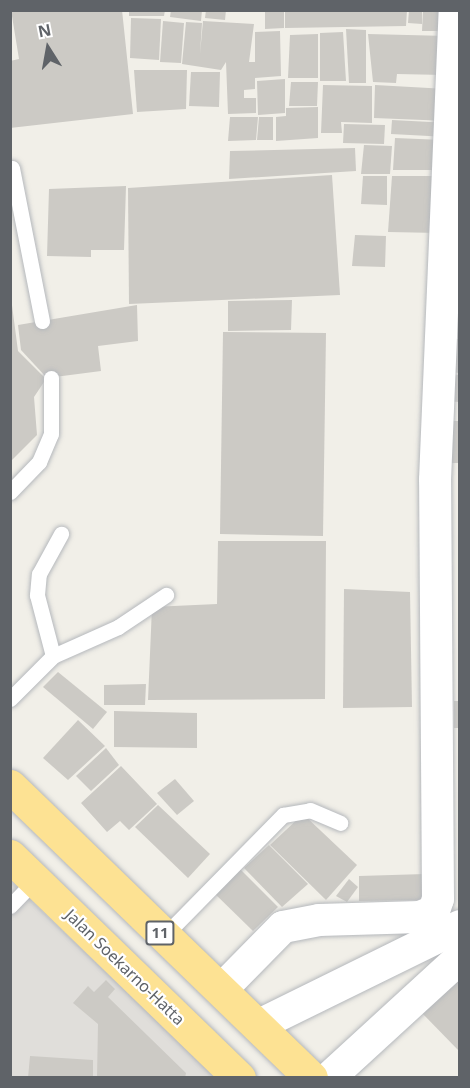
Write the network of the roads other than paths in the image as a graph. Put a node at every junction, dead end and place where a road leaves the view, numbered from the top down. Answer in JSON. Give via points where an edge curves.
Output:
{"nodes":[{"id":1,"x":455,"y":10,"type":"edge"},
{"id":2,"x":12,"y":168,"type":"dead end"},
{"id":3,"x":42,"y":321,"type":"dead end"},
{"id":4,"x":51,"y":378,"type":"dead end"},
{"id":5,"x":10,"y":492,"type":"edge"},
{"id":6,"x":62,"y":534,"type":"dead end"},
{"id":7,"x":166,"y":595,"type":"dead end"},
{"id":8,"x":54,"y":656,"type":"junction"},
{"id":9,"x":10,"y":699,"type":"edge"},
{"id":10,"x":10,"y":786,"type":"edge"},
{"id":11,"x":340,"y":823,"type":"dead end"},
{"id":12,"x":10,"y":856,"type":"edge"},
{"id":13,"x":35,"y":880,"type":"junction"},
{"id":14,"x":10,"y":906,"type":"edge"},
{"id":15,"x":459,"y":926,"type":"edge"},
{"id":16,"x":164,"y":936,"type":"junction"},
{"id":17,"x":459,"y":958,"type":"edge"},
{"id":18,"x":221,"y":990,"type":"junction"},
{"id":19,"x":259,"y":1025,"type":"junction"},
{"id":20,"x":239,"y":1077,"type":"edge"},
{"id":21,"x":311,"y":1077,"type":"edge"},
{"id":22,"x":329,"y":1077,"type":"edge"}],
"edges":[{"from":1,"to":18,"type":"street","via":[[435,480],[438,898],[434,911],[420,917],[320,920],[283,927]]},
{"from":2,"to":3,"type":"lane"},
{"from":4,"to":5,"type":"lane","via":[[51,434],[39,462]]},
{"from":6,"to":8,"type":"lane","via":[[39,574],[37,596]]},
{"from":7,"to":8,"type":"lane","via":[[118,627]]},
{"from":8,"to":9,"type":"lane"},
{"from":10,"to":16,"type":"highway","number":"11"},
{"from":11,"to":16,"type":"lane","via":[[310,810],[283,815]]},
{"from":12,"to":13,"type":"highway","name":"Jalan Soekarno-Hatta"},
{"from":13,"to":14,"type":"lane"},
{"from":13,"to":20,"type":"highway","name":"Jalan Soekarno-Hatta"},
{"from":15,"to":19,"type":"street"},
{"from":16,"to":18,"type":"highway","number":"11"},
{"from":17,"to":22,"type":"street"},
{"from":18,"to":19,"type":"highway","number":"11"},
{"from":19,"to":21,"type":"highway","number":"11"}]}
